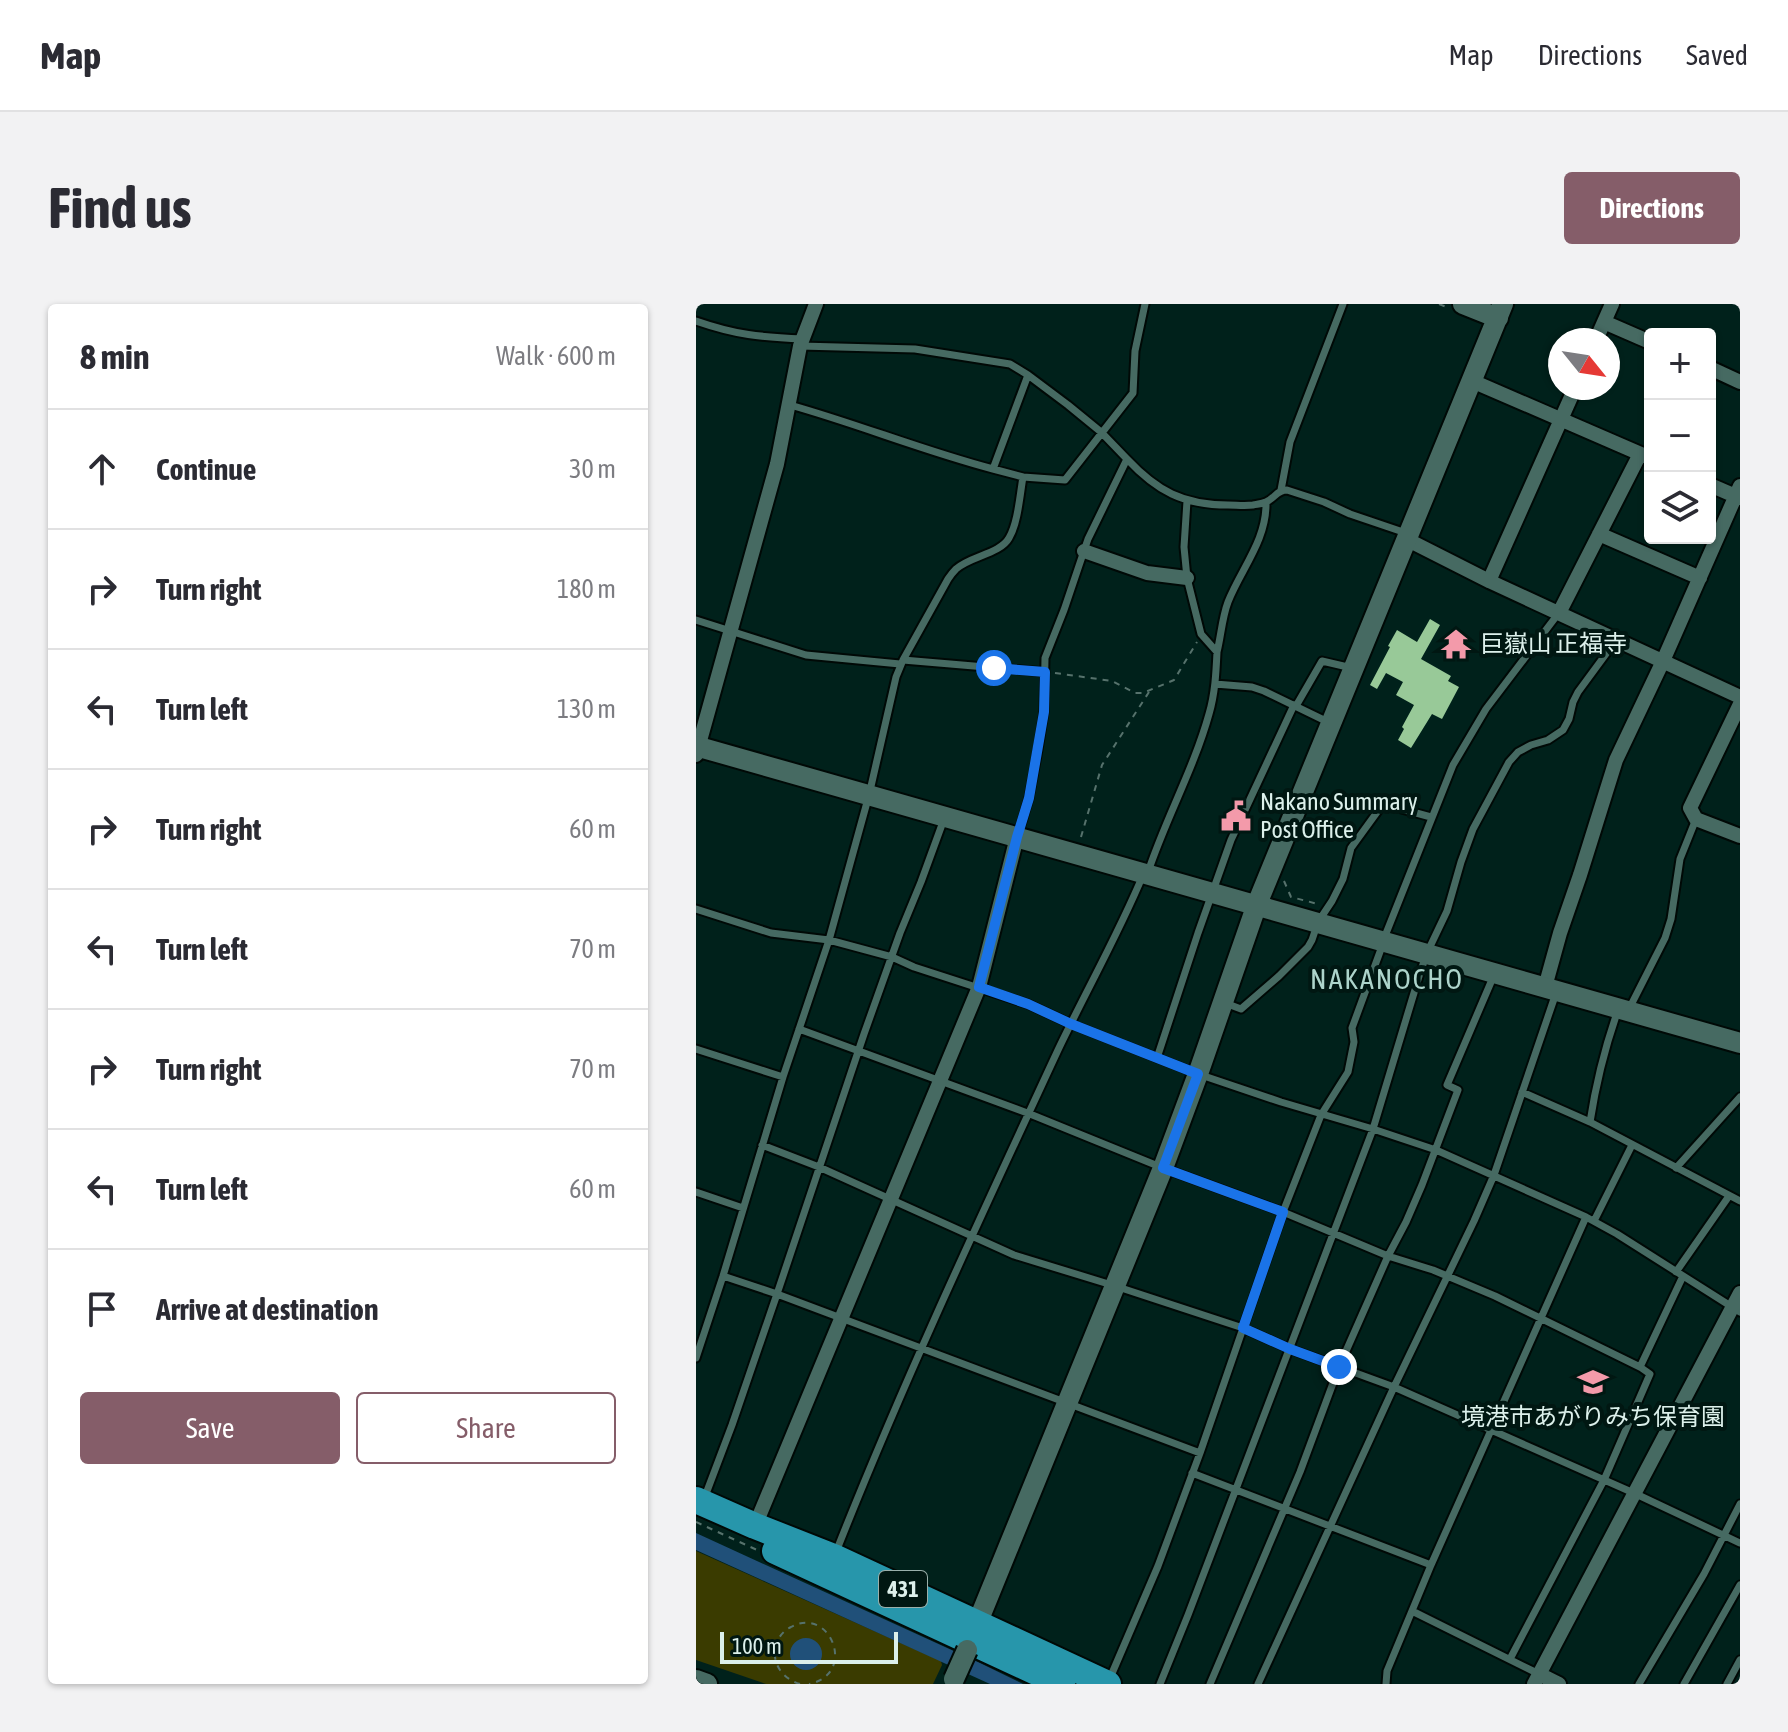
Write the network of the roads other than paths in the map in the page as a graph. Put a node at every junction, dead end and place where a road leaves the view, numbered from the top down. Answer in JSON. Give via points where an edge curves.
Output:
{"nodes":[{"id":1,"x":816,"y":304,"type":"edge"},
{"id":2,"x":1145,"y":304,"type":"edge"},
{"id":3,"x":1343,"y":304,"type":"edge"},
{"id":4,"x":1463,"y":304,"type":"edge"},
{"id":5,"x":1612,"y":304,"type":"edge"},
{"id":6,"x":1500,"y":311,"type":"edge"},
{"id":7,"x":696,"y":321,"type":"edge"},
{"id":8,"x":1604,"y":322,"type":"junction"},
{"id":9,"x":1601,"y":328,"type":"edge"},
{"id":10,"x":1644,"y":339,"type":"edge"},
{"id":11,"x":801,"y":342,"type":"junction"},
{"id":12,"x":1716,"y":371,"type":"edge"},
{"id":13,"x":1028,"y":375,"type":"junction"},
{"id":14,"x":1472,"y":381,"type":"junction"},
{"id":15,"x":1740,"y":382,"type":"edge"},
{"id":16,"x":1569,"y":400,"type":"edge"},
{"id":17,"x":790,"y":405,"type":"junction"},
{"id":18,"x":1560,"y":420,"type":"junction"},
{"id":19,"x":1101,"y":432,"type":"junction"},
{"id":20,"x":1644,"y":456,"type":"edge"},
{"id":21,"x":1644,"y":458,"type":"edge"},
{"id":22,"x":1127,"y":459,"type":"junction"},
{"id":23,"x":993,"y":469,"type":"junction"},
{"id":24,"x":1023,"y":477,"type":"junction"},
{"id":25,"x":1716,"y":487,"type":"edge"},
{"id":26,"x":1281,"y":490,"type":"junction"},
{"id":27,"x":1738,"y":494,"type":"edge"},
{"id":28,"x":1187,"y":501,"type":"junction"},
{"id":29,"x":1266,"y":502,"type":"junction"},
{"id":30,"x":1599,"y":534,"type":"junction"},
{"id":31,"x":1409,"y":537,"type":"junction"},
{"id":32,"x":1084,"y":551,"type":"junction"},
{"id":33,"x":1187,"y":578,"type":"junction"},
{"id":34,"x":1700,"y":578,"type":"junction"},
{"id":35,"x":1489,"y":581,"type":"junction"},
{"id":36,"x":1559,"y":613,"type":"junction"},
{"id":37,"x":696,"y":620,"type":"edge"},
{"id":38,"x":731,"y":631,"type":"junction"},
{"id":39,"x":1617,"y":639,"type":"junction"},
{"id":40,"x":1217,"y":652,"type":"junction"},
{"id":41,"x":1663,"y":661,"type":"junction"},
{"id":42,"x":902,"y":662,"type":"junction"},
{"id":43,"x":1354,"y":669,"type":"junction"},
{"id":44,"x":1045,"y":672,"type":"junction"},
{"id":45,"x":1215,"y":684,"type":"junction"},
{"id":46,"x":1740,"y":697,"type":"edge"},
{"id":47,"x":1740,"y":704,"type":"edge"},
{"id":48,"x":1295,"y":705,"type":"junction"},
{"id":49,"x":1332,"y":724,"type":"junction"},
{"id":50,"x":697,"y":749,"type":"edge"},
{"id":51,"x":869,"y":795,"type":"junction"},
{"id":52,"x":944,"y":817,"type":"junction"},
{"id":53,"x":1431,"y":817,"type":"junction"},
{"id":54,"x":1696,"y":819,"type":"junction"},
{"id":55,"x":1740,"y":836,"type":"edge"},
{"id":56,"x":1017,"y":837,"type":"junction"},
{"id":57,"x":1146,"y":873,"type":"junction"},
{"id":58,"x":1213,"y":892,"type":"junction"},
{"id":59,"x":1257,"y":904,"type":"junction"},
{"id":60,"x":696,"y":909,"type":"edge"},
{"id":61,"x":1318,"y":922,"type":"junction"},
{"id":62,"x":829,"y":940,"type":"junction"},
{"id":63,"x":1383,"y":941,"type":"junction"},
{"id":64,"x":1427,"y":953,"type":"junction"},
{"id":65,"x":892,"y":957,"type":"junction"},
{"id":66,"x":1495,"y":973,"type":"junction"},
{"id":67,"x":979,"y":987,"type":"junction"},
{"id":68,"x":1551,"y":989,"type":"junction"},
{"id":69,"x":1223,"y":1002,"type":"junction"},
{"id":70,"x":1623,"y":1010,"type":"junction"},
{"id":71,"x":1071,"y":1024,"type":"junction"},
{"id":72,"x":799,"y":1029,"type":"junction"},
{"id":73,"x":1740,"y":1043,"type":"edge"},
{"id":74,"x":696,"y":1049,"type":"edge"},
{"id":75,"x":859,"y":1051,"type":"junction"},
{"id":76,"x":1157,"y":1058,"type":"junction"},
{"id":77,"x":1198,"y":1074,"type":"junction"},
{"id":78,"x":783,"y":1077,"type":"junction"},
{"id":79,"x":940,"y":1080,"type":"junction"},
{"id":80,"x":1522,"y":1092,"type":"junction"},
{"id":81,"x":1740,"y":1097,"type":"edge"},
{"id":82,"x":1030,"y":1114,"type":"junction"},
{"id":83,"x":1321,"y":1115,"type":"junction"},
{"id":84,"x":1590,"y":1122,"type":"junction"},
{"id":85,"x":1373,"y":1129,"type":"junction"},
{"id":86,"x":762,"y":1145,"type":"junction"},
{"id":87,"x":1632,"y":1145,"type":"junction"},
{"id":88,"x":1436,"y":1150,"type":"junction"},
{"id":89,"x":819,"y":1167,"type":"junction"},
{"id":90,"x":1163,"y":1168,"type":"junction"},
{"id":91,"x":1676,"y":1168,"type":"junction"},
{"id":92,"x":1494,"y":1175,"type":"junction"},
{"id":93,"x":696,"y":1192,"type":"edge"},
{"id":94,"x":1729,"y":1196,"type":"junction"},
{"id":95,"x":892,"y":1200,"type":"junction"},
{"id":96,"x":1740,"y":1201,"type":"edge"},
{"id":97,"x":743,"y":1208,"type":"junction"},
{"id":98,"x":1283,"y":1212,"type":"junction"},
{"id":99,"x":1590,"y":1219,"type":"junction"},
{"id":100,"x":1333,"y":1233,"type":"junction"},
{"id":101,"x":973,"y":1236,"type":"junction"},
{"id":102,"x":1388,"y":1256,"type":"junction"},
{"id":103,"x":1680,"y":1274,"type":"junction"},
{"id":104,"x":723,"y":1276,"type":"junction"},
{"id":105,"x":1448,"y":1276,"type":"junction"},
{"id":106,"x":1115,"y":1286,"type":"junction"},
{"id":107,"x":1740,"y":1293,"type":"edge"},
{"id":108,"x":777,"y":1294,"type":"junction"},
{"id":109,"x":1736,"y":1310,"type":"edge"},
{"id":110,"x":841,"y":1319,"type":"junction"},
{"id":111,"x":1542,"y":1319,"type":"junction"},
{"id":112,"x":1243,"y":1328,"type":"junction"},
{"id":113,"x":1290,"y":1349,"type":"junction"},
{"id":114,"x":921,"y":1350,"type":"junction"},
{"id":115,"x":696,"y":1358,"type":"edge"},
{"id":116,"x":1339,"y":1367,"type":"junction"},
{"id":117,"x":1640,"y":1367,"type":"junction"},
{"id":118,"x":1394,"y":1387,"type":"junction"},
{"id":119,"x":1067,"y":1404,"type":"junction"},
{"id":120,"x":1492,"y":1430,"type":"junction"},
{"id":121,"x":1200,"y":1453,"type":"junction"},
{"id":122,"x":1192,"y":1473,"type":"junction"},
{"id":123,"x":1604,"y":1480,"type":"junction"},
{"id":124,"x":1234,"y":1490,"type":"junction"},
{"id":125,"x":1636,"y":1494,"type":"junction"},
{"id":126,"x":1740,"y":1504,"type":"edge"},
{"id":127,"x":698,"y":1506,"type":"edge"},
{"id":128,"x":1284,"y":1509,"type":"junction"},
{"id":129,"x":755,"y":1526,"type":"junction"},
{"id":130,"x":1331,"y":1526,"type":"junction"},
{"id":131,"x":1725,"y":1536,"type":"junction"},
{"id":132,"x":1740,"y":1543,"type":"edge"},
{"id":133,"x":834,"y":1557,"type":"junction"},
{"id":134,"x":1431,"y":1565,"type":"junction"},
{"id":135,"x":1740,"y":1585,"type":"edge"},
{"id":136,"x":1412,"y":1611,"type":"junction"},
{"id":137,"x":971,"y":1638,"type":"junction"},
{"id":138,"x":1510,"y":1659,"type":"junction"},
{"id":139,"x":1740,"y":1660,"type":"edge"},
{"id":140,"x":1536,"y":1679,"type":"edge"},
{"id":141,"x":696,"y":1680,"type":"edge"},
{"id":142,"x":953,"y":1682,"type":"edge"},
{"id":143,"x":707,"y":1684,"type":"edge"},
{"id":144,"x":1062,"y":1684,"type":"edge"},
{"id":145,"x":1108,"y":1684,"type":"edge"},
{"id":146,"x":1160,"y":1684,"type":"edge"},
{"id":147,"x":1210,"y":1684,"type":"edge"},
{"id":148,"x":1258,"y":1684,"type":"edge"},
{"id":149,"x":1386,"y":1684,"type":"edge"},
{"id":150,"x":1559,"y":1684,"type":"edge"},
{"id":151,"x":1639,"y":1684,"type":"edge"},
{"id":152,"x":1684,"y":1684,"type":"edge"},
{"id":153,"x":1727,"y":1684,"type":"edge"}],
"edges":[{"from":1,"to":11,"type":"street"},
{"from":2,"to":19,"type":"lane","via":[[1133,393]]},
{"from":3,"to":26,"type":"lane","via":[[1290,442]]},
{"from":4,"to":6,"type":"street"},
{"from":5,"to":8,"type":"street"},
{"from":6,"to":14,"type":"street"},
{"from":7,"to":11,"type":"lane","via":[[736,334]]},
{"from":8,"to":9,"type":"street"},
{"from":8,"to":10,"type":"street"},
{"from":11,"to":13,"type":"lane","via":[[915,349],[1010,364]]},
{"from":11,"to":17,"type":"street"},
{"from":12,"to":15,"type":"street"},
{"from":13,"to":19,"type":"lane"},
{"from":13,"to":23,"type":"lane"},
{"from":14,"to":18,"type":"street"},
{"from":14,"to":31,"type":"street"},
{"from":16,"to":18,"type":"street"},
{"from":17,"to":23,"type":"lane"},
{"from":17,"to":38,"type":"street"},
{"from":18,"to":20,"type":"street"},
{"from":18,"to":35,"type":"street"},
{"from":19,"to":22,"type":"lane"},
{"from":19,"to":24,"type":"lane","via":[[1065,480]]},
{"from":21,"to":30,"type":"street"},
{"from":22,"to":28,"type":"lane","via":[[1141,474]]},
{"from":22,"to":32,"type":"lane"},
{"from":23,"to":24,"type":"lane"},
{"from":24,"to":42,"type":"lane","via":[[1009,539],[956,569]]},
{"from":25,"to":27,"type":"street"},
{"from":26,"to":29,"type":"lane"},
{"from":26,"to":31,"type":"lane"},
{"from":27,"to":34,"type":"street"},
{"from":28,"to":29,"type":"lane"},
{"from":28,"to":33,"type":"lane"},
{"from":29,"to":40,"type":"lane","via":[[1260,537],[1228,603]]},
{"from":30,"to":34,"type":"street"},
{"from":30,"to":36,"type":"street"},
{"from":31,"to":35,"type":"street"},
{"from":31,"to":43,"type":"street"},
{"from":32,"to":33,"type":"street","via":[[1147,573]]},
{"from":32,"to":44,"type":"lane","via":[[1045,658]]},
{"from":33,"to":40,"type":"lane","via":[[1201,634]]},
{"from":34,"to":41,"type":"street"},
{"from":35,"to":36,"type":"street"},
{"from":36,"to":39,"type":"street"},
{"from":36,"to":53,"type":"lane","via":[[1486,709]]},
{"from":37,"to":38,"type":"lane"},
{"from":38,"to":42,"type":"lane","via":[[806,655]]},
{"from":38,"to":50,"type":"street"},
{"from":39,"to":41,"type":"street"},
{"from":39,"to":64,"type":"lane","via":[[1578,692],[1563,730],[1518,752],[1509,762],[1473,829],[1447,911]]},
{"from":40,"to":45,"type":"lane"},
{"from":41,"to":46,"type":"street"},
{"from":41,"to":68,"type":"street","via":[[1616,760],[1560,933]]},
{"from":42,"to":44,"type":"lane"},
{"from":42,"to":51,"type":"lane"},
{"from":43,"to":48,"type":"lane","via":[[1322,661]]},
{"from":43,"to":49,"type":"street"},
{"from":44,"to":56,"type":"lane","via":[[1038,750]]},
{"from":45,"to":48,"type":"lane","via":[[1252,687]]},
{"from":45,"to":57,"type":"lane","via":[[1199,745]]},
{"from":47,"to":54,"type":"street","via":[[1690,808]]},
{"from":48,"to":49,"type":"lane"},
{"from":48,"to":58,"type":"lane","via":[[1231,840]]},
{"from":49,"to":59,"type":"street"},
{"from":50,"to":51,"type":"street"},
{"from":51,"to":52,"type":"street"},
{"from":51,"to":62,"type":"lane"},
{"from":52,"to":56,"type":"street"},
{"from":52,"to":65,"type":"lane"},
{"from":53,"to":61,"type":"lane","via":[[1383,804],[1351,848],[1343,879]]},
{"from":53,"to":63,"type":"lane"},
{"from":54,"to":55,"type":"street"},
{"from":54,"to":70,"type":"lane","via":[[1680,859],[1665,938]]},
{"from":56,"to":57,"type":"street"},
{"from":56,"to":67,"type":"street"},
{"from":57,"to":58,"type":"street"},
{"from":57,"to":71,"type":"lane"},
{"from":58,"to":59,"type":"street"},
{"from":58,"to":76,"type":"lane"},
{"from":59,"to":61,"type":"street"},
{"from":59,"to":69,"type":"street"},
{"from":60,"to":62,"type":"lane","via":[[771,933]]},
{"from":61,"to":63,"type":"street"},
{"from":61,"to":69,"type":"lane","via":[[1308,947],[1241,1009]]},
{"from":62,"to":65,"type":"lane"},
{"from":62,"to":72,"type":"lane"},
{"from":63,"to":64,"type":"street"},
{"from":63,"to":83,"type":"lane","via":[[1352,1028],[1348,1072]]},
{"from":64,"to":66,"type":"street"},
{"from":64,"to":85,"type":"lane"},
{"from":65,"to":67,"type":"lane"},
{"from":65,"to":75,"type":"lane"},
{"from":66,"to":68,"type":"street"},
{"from":66,"to":88,"type":"lane","via":[[1447,1085],[1458,1090]]},
{"from":67,"to":71,"type":"lane"},
{"from":67,"to":79,"type":"street"},
{"from":68,"to":70,"type":"street"},
{"from":68,"to":80,"type":"lane"},
{"from":69,"to":77,"type":"street"},
{"from":70,"to":73,"type":"street"},
{"from":70,"to":84,"type":"lane","via":[[1605,1047]]},
{"from":71,"to":76,"type":"lane"},
{"from":71,"to":82,"type":"lane"},
{"from":72,"to":75,"type":"lane"},
{"from":72,"to":78,"type":"lane"},
{"from":74,"to":78,"type":"lane"},
{"from":75,"to":79,"type":"lane"},
{"from":75,"to":89,"type":"lane"},
{"from":76,"to":77,"type":"lane"},
{"from":77,"to":83,"type":"lane"},
{"from":77,"to":90,"type":"street"},
{"from":78,"to":86,"type":"lane"},
{"from":79,"to":82,"type":"lane"},
{"from":79,"to":95,"type":"street"},
{"from":80,"to":84,"type":"lane"},
{"from":80,"to":92,"type":"lane"},
{"from":81,"to":91,"type":"lane"},
{"from":82,"to":90,"type":"lane"},
{"from":82,"to":101,"type":"lane"},
{"from":83,"to":85,"type":"lane"},
{"from":83,"to":98,"type":"lane"},
{"from":84,"to":87,"type":"lane"},
{"from":85,"to":88,"type":"lane"},
{"from":85,"to":100,"type":"lane"},
{"from":86,"to":89,"type":"lane"},
{"from":86,"to":97,"type":"lane"},
{"from":87,"to":91,"type":"lane"},
{"from":87,"to":99,"type":"lane"},
{"from":88,"to":92,"type":"lane"},
{"from":88,"to":102,"type":"lane"},
{"from":89,"to":95,"type":"lane"},
{"from":89,"to":108,"type":"lane"},
{"from":90,"to":98,"type":"lane"},
{"from":90,"to":106,"type":"street"},
{"from":91,"to":94,"type":"lane"},
{"from":92,"to":99,"type":"lane"},
{"from":92,"to":105,"type":"lane"},
{"from":93,"to":97,"type":"lane"},
{"from":94,"to":96,"type":"lane"},
{"from":94,"to":103,"type":"lane"},
{"from":95,"to":101,"type":"lane"},
{"from":95,"to":110,"type":"street"},
{"from":97,"to":104,"type":"lane"},
{"from":98,"to":100,"type":"lane"},
{"from":98,"to":112,"type":"lane"},
{"from":99,"to":103,"type":"lane"},
{"from":99,"to":111,"type":"lane"},
{"from":100,"to":102,"type":"lane"},
{"from":100,"to":113,"type":"lane"},
{"from":101,"to":106,"type":"lane","via":[[1014,1255]]},
{"from":101,"to":114,"type":"lane"},
{"from":102,"to":105,"type":"lane"},
{"from":102,"to":116,"type":"lane"},
{"from":103,"to":109,"type":"lane"},
{"from":103,"to":117,"type":"lane"},
{"from":104,"to":108,"type":"lane"},
{"from":104,"to":115,"type":"lane"},
{"from":105,"to":111,"type":"lane"},
{"from":105,"to":118,"type":"lane"},
{"from":106,"to":112,"type":"lane"},
{"from":106,"to":119,"type":"street"},
{"from":107,"to":109,"type":"street"},
{"from":108,"to":110,"type":"lane"},
{"from":108,"to":127,"type":"lane"},
{"from":109,"to":125,"type":"street"},
{"from":110,"to":114,"type":"lane"},
{"from":110,"to":129,"type":"street"},
{"from":111,"to":117,"type":"lane"},
{"from":111,"to":120,"type":"lane"},
{"from":112,"to":113,"type":"lane"},
{"from":112,"to":121,"type":"lane"},
{"from":113,"to":116,"type":"lane"},
{"from":113,"to":124,"type":"lane"},
{"from":114,"to":119,"type":"lane"},
{"from":114,"to":133,"type":"lane"},
{"from":116,"to":118,"type":"lane"},
{"from":116,"to":128,"type":"lane"},
{"from":117,"to":123,"type":"lane","via":[[1650,1374]]},
{"from":118,"to":120,"type":"lane"},
{"from":118,"to":130,"type":"lane"},
{"from":119,"to":121,"type":"lane"},
{"from":119,"to":137,"type":"street"},
{"from":120,"to":123,"type":"lane"},
{"from":120,"to":134,"type":"lane"},
{"from":121,"to":122,"type":"lane"},
{"from":122,"to":124,"type":"lane"},
{"from":122,"to":145,"type":"lane"},
{"from":123,"to":125,"type":"lane"},
{"from":123,"to":138,"type":"lane"},
{"from":124,"to":128,"type":"lane"},
{"from":124,"to":146,"type":"lane"},
{"from":125,"to":131,"type":"lane"},
{"from":125,"to":140,"type":"street"},
{"from":126,"to":131,"type":"lane"},
{"from":127,"to":129,"type":"highway","number":"431"},
{"from":127,"to":137,"type":"highway","number":"431"},
{"from":128,"to":130,"type":"lane"},
{"from":128,"to":147,"type":"lane"},
{"from":129,"to":133,"type":"highway","number":"431"},
{"from":130,"to":134,"type":"lane"},
{"from":130,"to":148,"type":"lane"},
{"from":131,"to":132,"type":"lane"},
{"from":131,"to":151,"type":"lane"},
{"from":133,"to":137,"type":"highway","number":"431"},
{"from":134,"to":136,"type":"lane"},
{"from":135,"to":152,"type":"lane"},
{"from":136,"to":138,"type":"lane"},
{"from":136,"to":149,"type":"lane"},
{"from":137,"to":142,"type":"street","bridge":true},
{"from":137,"to":144,"type":"highway","number":"431"},
{"from":137,"to":145,"type":"highway","number":"431"},
{"from":138,"to":140,"type":"lane"},
{"from":139,"to":153,"type":"lane"},
{"from":140,"to":150,"type":"street"},
{"from":141,"to":143,"type":"street"}]}
